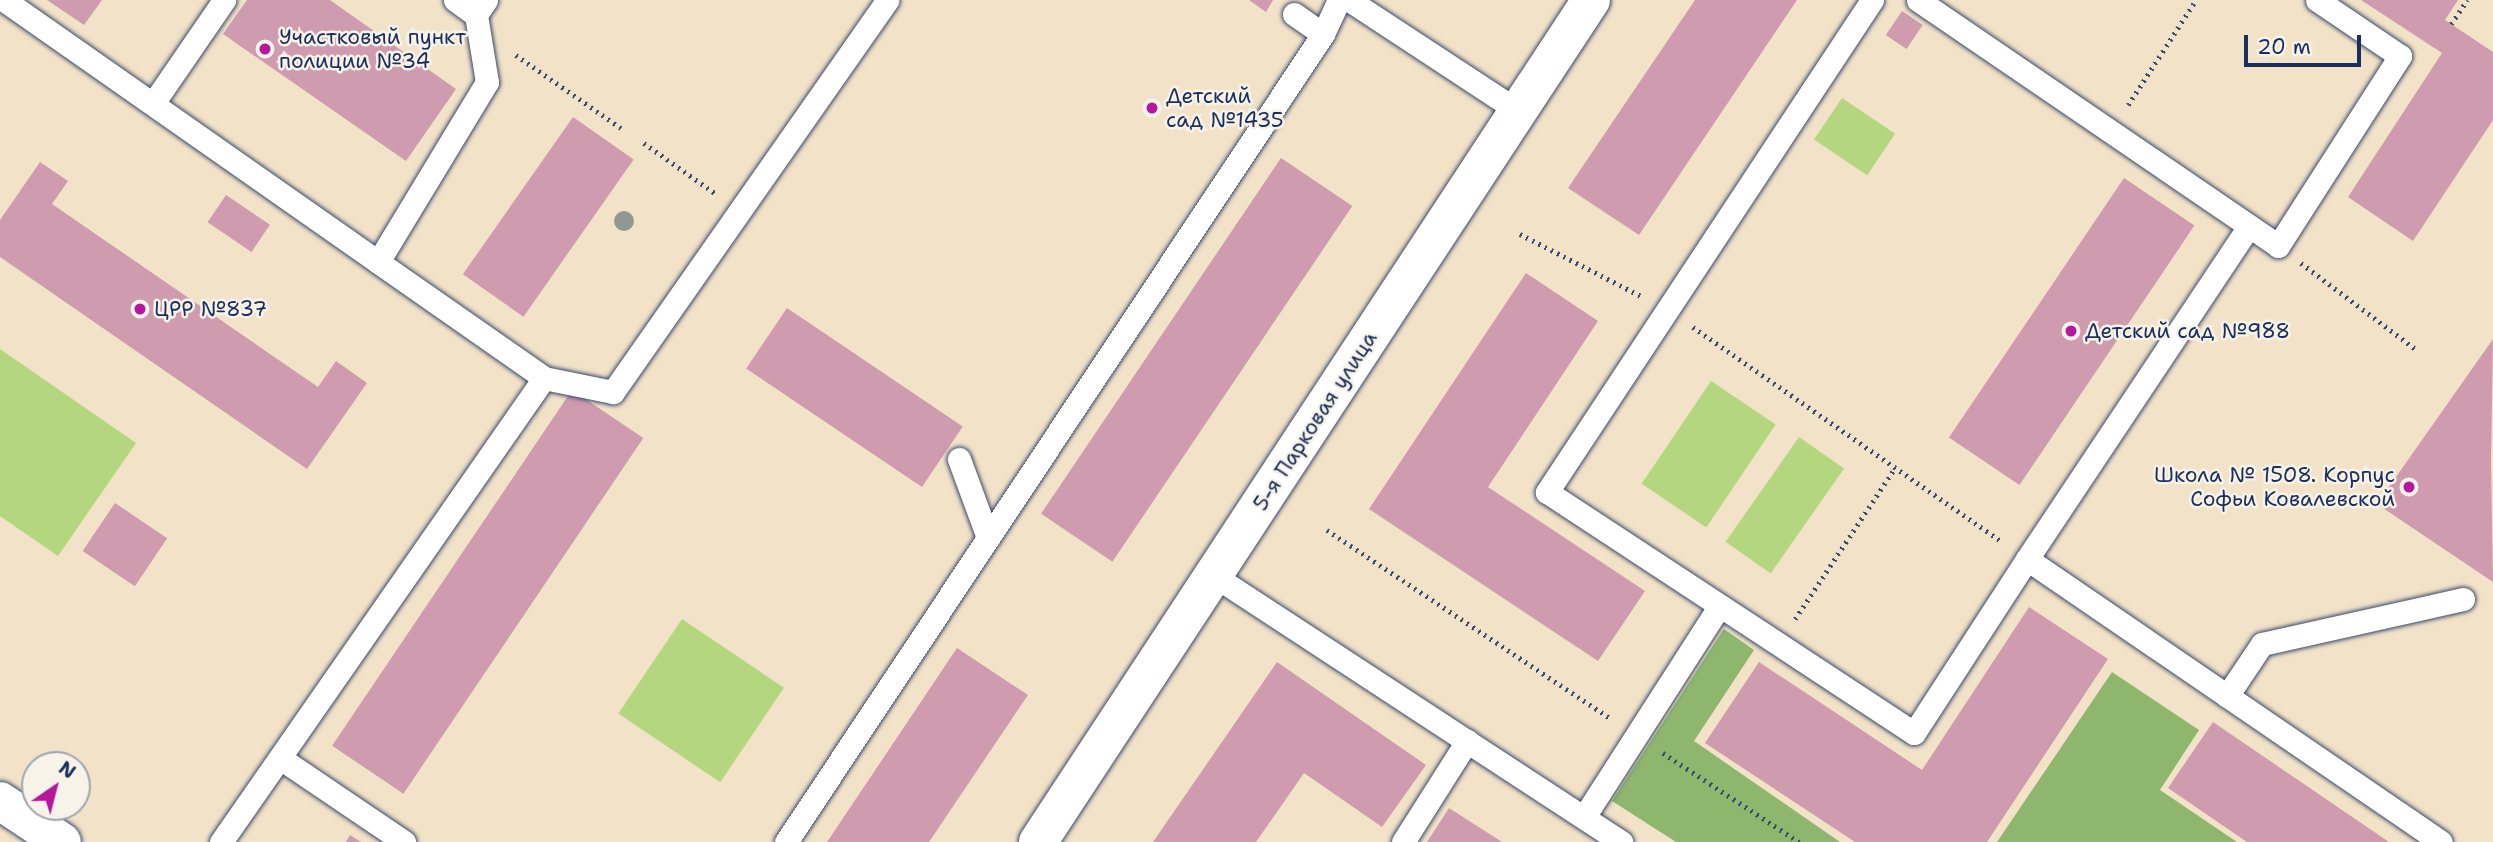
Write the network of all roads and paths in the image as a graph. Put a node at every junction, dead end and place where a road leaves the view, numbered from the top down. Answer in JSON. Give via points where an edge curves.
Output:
{"nodes":[{"id":1,"x":4,"y":0,"type":"edge"},
{"id":2,"x":224,"y":0,"type":"edge"},
{"id":3,"x":455,"y":0,"type":"edge"},
{"id":4,"x":887,"y":0,"type":"edge"},
{"id":5,"x":1339,"y":0,"type":"edge"},
{"id":6,"x":1349,"y":0,"type":"edge"},
{"id":7,"x":1591,"y":0,"type":"edge"},
{"id":8,"x":1872,"y":0,"type":"edge"},
{"id":9,"x":1918,"y":0,"type":"edge"},
{"id":10,"x":2196,"y":0,"type":"edge"},
{"id":11,"x":2317,"y":0,"type":"edge"},
{"id":12,"x":2467,"y":0,"type":"edge"},
{"id":13,"x":481,"y":7,"type":"edge"},
{"id":14,"x":1294,"y":14,"type":"dead end"},
{"id":15,"x":2451,"y":24,"type":"dead end"},
{"id":16,"x":1323,"y":34,"type":"junction"},
{"id":17,"x":507,"y":48,"type":"dead end"},
{"id":18,"x":154,"y":102,"type":"junction"},
{"id":19,"x":1518,"y":111,"type":"junction"},
{"id":20,"x":621,"y":128,"type":"dead end"},
{"id":21,"x":2110,"y":131,"type":"junction"},
{"id":22,"x":644,"y":143,"type":"dead end"},
{"id":23,"x":740,"y":210,"type":"junction"},
{"id":24,"x":2249,"y":226,"type":"junction"},
{"id":25,"x":1520,"y":234,"type":"dead end"},
{"id":26,"x":2278,"y":246,"type":"junction"},
{"id":27,"x":378,"y":262,"type":"junction"},
{"id":28,"x":1667,"y":310,"type":"junction"},
{"id":29,"x":2417,"y":350,"type":"dead end"},
{"id":30,"x":544,"y":378,"type":"junction"},
{"id":31,"x":959,"y":459,"type":"dead end"},
{"id":32,"x":1895,"y":468,"type":"junction"},
{"id":33,"x":1327,"y":530,"type":"dead end"},
{"id":34,"x":988,"y":538,"type":"junction"},
{"id":35,"x":2026,"y":559,"type":"junction"},
{"id":36,"x":1213,"y":575,"type":"junction"},
{"id":37,"x":2463,"y":599,"type":"dead end"},
{"id":38,"x":1719,"y":607,"type":"junction"},
{"id":39,"x":1777,"y":645,"type":"junction"},
{"id":40,"x":2227,"y":696,"type":"junction"},
{"id":41,"x":1636,"y":735,"type":"junction"},
{"id":42,"x":1468,"y":741,"type":"junction"},
{"id":43,"x":280,"y":758,"type":"junction"},
{"id":44,"x":0,"y":801,"type":"edge"},
{"id":45,"x":1584,"y":817,"type":"junction"},
{"id":46,"x":62,"y":842,"type":"edge"},
{"id":47,"x":221,"y":842,"type":"edge"},
{"id":48,"x":404,"y":842,"type":"edge"},
{"id":49,"x":786,"y":842,"type":"edge"},
{"id":50,"x":1038,"y":842,"type":"edge"},
{"id":51,"x":1403,"y":842,"type":"edge"},
{"id":52,"x":1621,"y":842,"type":"edge"},
{"id":53,"x":1799,"y":842,"type":"edge"},
{"id":54,"x":2441,"y":842,"type":"edge"}],
"edges":[{"from":1,"to":18,"type":"lane"},
{"from":2,"to":18,"type":"lane"},
{"from":3,"to":13,"type":"lane"},
{"from":4,"to":23,"type":"lane"},
{"from":5,"to":16,"type":"lane"},
{"from":6,"to":19,"type":"lane"},
{"from":7,"to":19,"type":"street","name":"5-я Парковая улица"},
{"from":8,"to":28,"type":"lane"},
{"from":9,"to":21,"type":"lane"},
{"from":10,"to":21,"type":"path"},
{"from":11,"to":26,"type":"lane","via":[[2400,56]]},
{"from":12,"to":15,"type":"path"},
{"from":13,"to":27,"type":"lane","via":[[487,82]]},
{"from":14,"to":16,"type":"lane"},
{"from":16,"to":34,"type":"lane"},
{"from":17,"to":20,"type":"path"},
{"from":18,"to":27,"type":"lane"},
{"from":19,"to":36,"type":"street","name":"5-я Парковая улица"},
{"from":21,"to":24,"type":"lane"},
{"from":22,"to":23,"type":"path"},
{"from":23,"to":30,"type":"lane","via":[[613,392]]},
{"from":24,"to":26,"type":"lane"},
{"from":24,"to":35,"type":"lane"},
{"from":25,"to":28,"type":"path"},
{"from":26,"to":29,"type":"path"},
{"from":27,"to":30,"type":"lane"},
{"from":28,"to":32,"type":"path"},
{"from":28,"to":38,"type":"lane","via":[[1547,492]]},
{"from":30,"to":43,"type":"lane"},
{"from":31,"to":34,"type":"lane"},
{"from":32,"to":35,"type":"path"},
{"from":32,"to":39,"type":"path"},
{"from":33,"to":41,"type":"path"},
{"from":34,"to":49,"type":"lane"},
{"from":35,"to":39,"type":"lane","via":[[1914,733]]},
{"from":35,"to":40,"type":"lane"},
{"from":36,"to":42,"type":"lane"},
{"from":36,"to":50,"type":"street","name":"5-я Парковая улица"},
{"from":37,"to":40,"type":"lane","via":[[2262,644]]},
{"from":38,"to":39,"type":"lane"},
{"from":38,"to":41,"type":"lane"},
{"from":40,"to":54,"type":"lane"},
{"from":41,"to":45,"type":"lane"},
{"from":41,"to":53,"type":"path"},
{"from":42,"to":45,"type":"lane"},
{"from":42,"to":51,"type":"lane"},
{"from":43,"to":47,"type":"lane"},
{"from":43,"to":48,"type":"lane"},
{"from":44,"to":46,"type":"street"},
{"from":45,"to":52,"type":"lane"}]}
